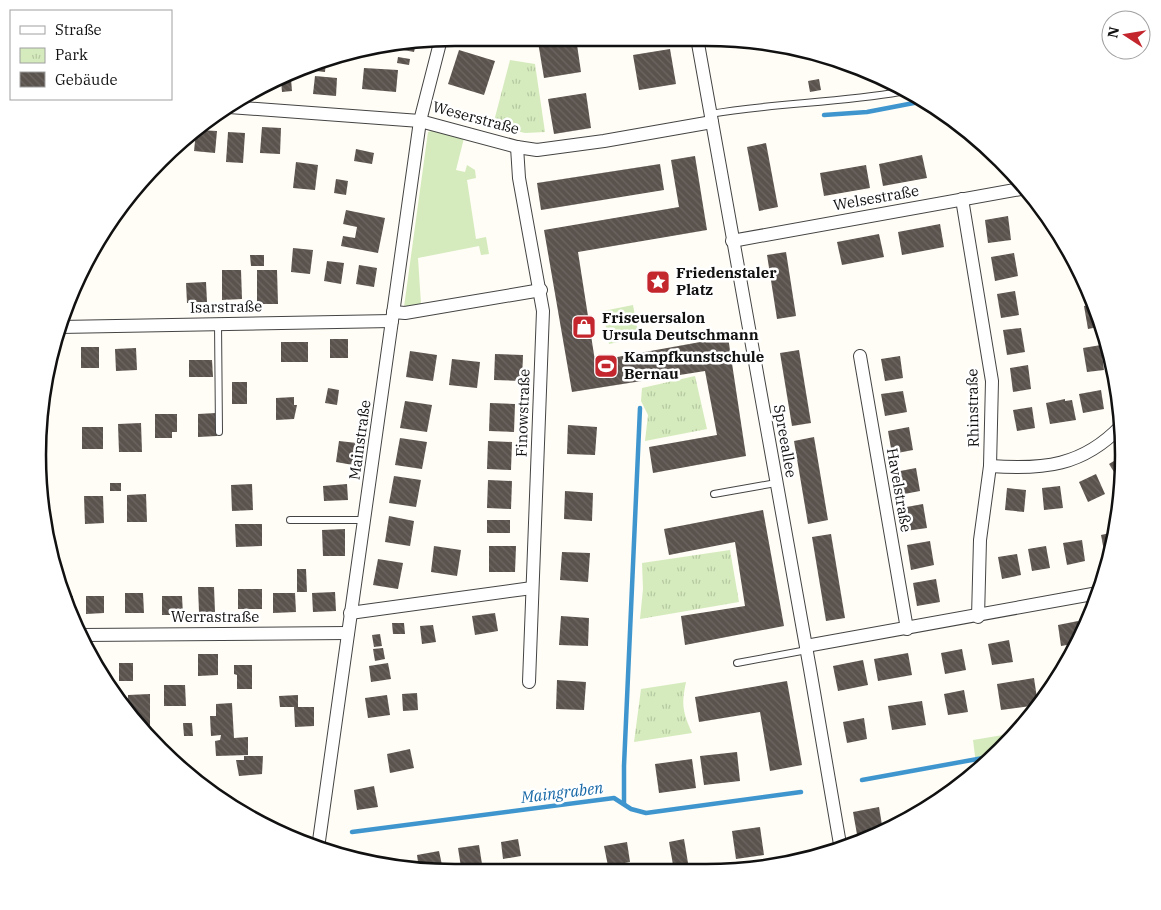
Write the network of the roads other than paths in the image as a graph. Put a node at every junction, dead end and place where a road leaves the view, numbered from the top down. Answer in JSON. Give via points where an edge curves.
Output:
{"nodes":[{"id":1,"x":698,"y":46,"type":"edge"},
{"id":2,"x":439,"y":47,"type":"edge"},
{"id":3,"x":895,"y":93,"type":"edge"},
{"id":4,"x":241,"y":107,"type":"edge"},
{"id":5,"x":711,"y":118,"type":"junction"},
{"id":6,"x":420,"y":120,"type":"junction"},
{"id":7,"x":517,"y":147,"type":"junction"},
{"id":8,"x":1017,"y":190,"type":"edge"},
{"id":9,"x":962,"y":199,"type":"junction"},
{"id":10,"x":732,"y":241,"type":"junction"},
{"id":11,"x":541,"y":290,"type":"junction"},
{"id":12,"x":392,"y":316,"type":"junction"},
{"id":13,"x":218,"y":323,"type":"junction"},
{"id":14,"x":67,"y":327,"type":"edge"},
{"id":15,"x":860,"y":356,"type":"dead end"},
{"id":16,"x":219,"y":432,"type":"dead end"},
{"id":17,"x":1114,"y":433,"type":"edge"},
{"id":18,"x":990,"y":466,"type":"junction"},
{"id":19,"x":776,"y":483,"type":"junction"},
{"id":20,"x":714,"y":494,"type":"dead end"},
{"id":21,"x":290,"y":520,"type":"dead end"},
{"id":22,"x":365,"y":520,"type":"junction"},
{"id":23,"x":532,"y":588,"type":"junction"},
{"id":24,"x":1090,"y":595,"type":"edge"},
{"id":25,"x":350,"y":613,"type":"junction"},
{"id":26,"x":978,"y":617,"type":"junction"},
{"id":27,"x":907,"y":629,"type":"junction"},
{"id":28,"x":348,"y":633,"type":"junction"},
{"id":29,"x":88,"y":635,"type":"edge"},
{"id":30,"x":807,"y":648,"type":"junction"},
{"id":31,"x":738,"y":663,"type":"dead end"},
{"id":32,"x":529,"y":682,"type":"dead end"},
{"id":33,"x":319,"y":840,"type":"edge"},
{"id":34,"x":840,"y":841,"type":"edge"}],
"edges":[{"from":1,"to":5,"type":"street","name":"Spreeallee"},
{"from":2,"to":6,"type":"street","name":"Mainstraße"},
{"from":3,"to":5,"type":"lane","via":[[765,106]]},
{"from":4,"to":6,"type":"street","name":"Weserstraße"},
{"from":5,"to":7,"type":"street","name":"Weserstraße","via":[[537,150]]},
{"from":5,"to":10,"type":"street","name":"Spreeallee"},
{"from":6,"to":7,"type":"street","name":"Weserstraße"},
{"from":6,"to":12,"type":"street","name":"Mainstraße"},
{"from":7,"to":11,"type":"street","name":"Finowstraße","via":[[519,178]]},
{"from":8,"to":9,"type":"street","name":"Welsestraße"},
{"from":9,"to":10,"type":"street","name":"Welsestraße"},
{"from":9,"to":18,"type":"street","name":"Rhinstraße","via":[[992,381]]},
{"from":10,"to":19,"type":"street","name":"Spreeallee"},
{"from":11,"to":12,"type":"street","name":"Isarstraße"},
{"from":11,"to":23,"type":"street","name":"Finowstraße","via":[[544,311]]},
{"from":12,"to":13,"type":"street","name":"Isarstraße"},
{"from":12,"to":22,"type":"street","name":"Mainstraße"},
{"from":13,"to":14,"type":"street","name":"Isarstraße"},
{"from":13,"to":16,"type":"lane"},
{"from":15,"to":27,"type":"street","name":"Havelstraße"},
{"from":17,"to":18,"type":"street","via":[[1106,442],[1068,462],[1022,468]]},
{"from":18,"to":26,"type":"street","name":"Rhinstraße","via":[[980,540]]},
{"from":19,"to":20,"type":"lane"},
{"from":19,"to":30,"type":"street","name":"Spreeallee"},
{"from":21,"to":22,"type":"lane"},
{"from":22,"to":25,"type":"street","name":"Mainstraße"},
{"from":23,"to":25,"type":"street"},
{"from":23,"to":32,"type":"street","name":"Finowstraße"},
{"from":24,"to":26,"type":"street"},
{"from":25,"to":28,"type":"street","name":"Mainstraße"},
{"from":26,"to":27,"type":"street"},
{"from":27,"to":30,"type":"street"},
{"from":28,"to":29,"type":"street","name":"Werrastraße"},
{"from":28,"to":33,"type":"street","name":"Mainstraße"},
{"from":30,"to":31,"type":"lane"},
{"from":30,"to":34,"type":"street","name":"Spreeallee"}]}
